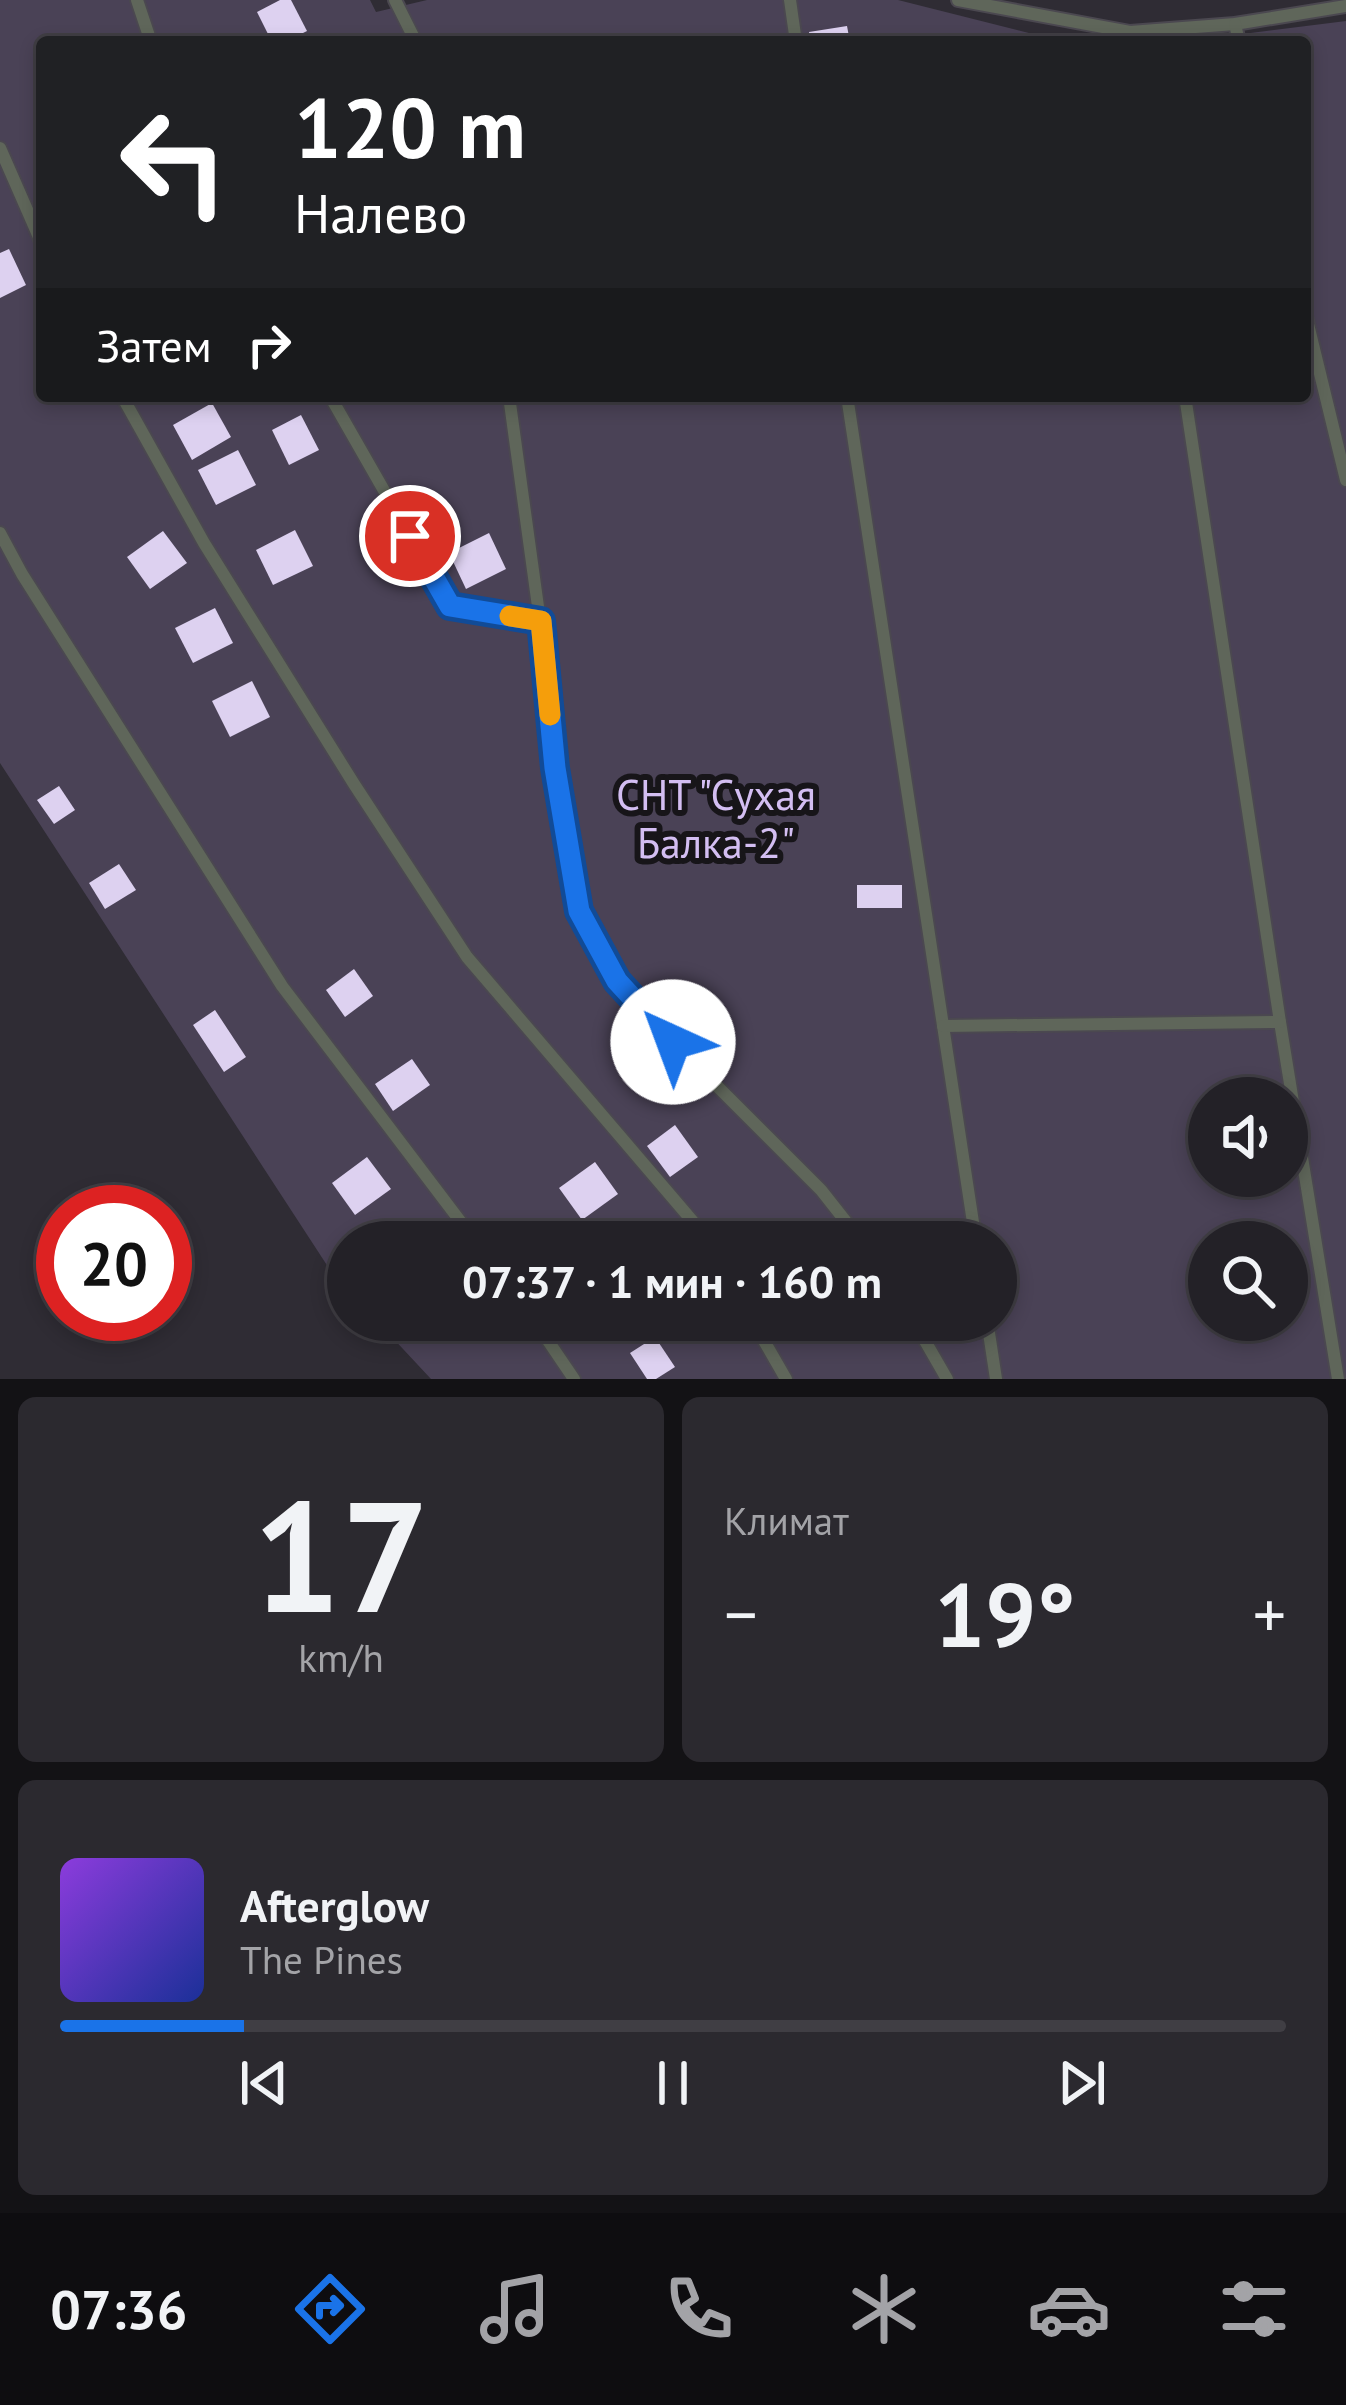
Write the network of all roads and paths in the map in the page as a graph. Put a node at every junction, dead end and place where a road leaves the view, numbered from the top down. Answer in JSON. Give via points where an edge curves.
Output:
{"nodes":[{"id":1,"x":136,"y":0,"type":"edge"},
{"id":2,"x":394,"y":0,"type":"edge"},
{"id":3,"x":790,"y":0,"type":"edge"},
{"id":4,"x":958,"y":0,"type":"edge"},
{"id":5,"x":1346,"y":6,"type":"edge"},
{"id":6,"x":1235,"y":24,"type":"junction"},
{"id":7,"x":149,"y":36,"type":"edge"},
{"id":8,"x":413,"y":36,"type":"edge"},
{"id":9,"x":795,"y":36,"type":"edge"},
{"id":10,"x":1126,"y":36,"type":"edge"},
{"id":11,"x":1139,"y":36,"type":"edge"},
{"id":12,"x":1238,"y":36,"type":"edge"},
{"id":13,"x":0,"y":148,"type":"edge"},
{"id":14,"x":36,"y":230,"type":"edge"},
{"id":15,"x":1311,"y":336,"type":"edge"},
{"id":16,"x":125,"y":402,"type":"edge"},
{"id":17,"x":333,"y":402,"type":"edge"},
{"id":18,"x":510,"y":402,"type":"edge"},
{"id":19,"x":849,"y":402,"type":"edge"},
{"id":20,"x":1187,"y":402,"type":"edge"},
{"id":21,"x":1346,"y":480,"type":"edge"},
{"id":22,"x":0,"y":532,"type":"edge"},
{"id":23,"x":541,"y":621,"type":"junction"},
{"id":24,"x":1280,"y":1022,"type":"junction"},
{"id":25,"x":943,"y":1026,"type":"junction"},
{"id":26,"x":460,"y":1221,"type":"edge"},
{"id":27,"x":692,"y":1221,"type":"edge"},
{"id":28,"x":845,"y":1221,"type":"edge"},
{"id":29,"x":973,"y":1221,"type":"edge"},
{"id":30,"x":548,"y":1341,"type":"edge"},
{"id":31,"x":764,"y":1341,"type":"edge"},
{"id":32,"x":925,"y":1341,"type":"edge"},
{"id":33,"x":990,"y":1341,"type":"edge"},
{"id":34,"x":574,"y":1379,"type":"edge"},
{"id":35,"x":786,"y":1379,"type":"edge"},
{"id":36,"x":947,"y":1379,"type":"edge"},
{"id":37,"x":996,"y":1379,"type":"edge"},
{"id":38,"x":1338,"y":1379,"type":"edge"}],
"edges":[{"from":1,"to":7,"type":"lane"},
{"from":2,"to":8,"type":"lane"},
{"from":3,"to":9,"type":"lane"},
{"from":4,"to":10,"type":"lane"},
{"from":5,"to":6,"type":"lane"},
{"from":6,"to":11,"type":"lane"},
{"from":6,"to":12,"type":"lane"},
{"from":13,"to":14,"type":"lane"},
{"from":15,"to":21,"type":"lane"},
{"from":16,"to":27,"type":"lane","via":[[204,543],[467,957]]},
{"from":17,"to":23,"type":"lane","via":[[450,606]]},
{"from":18,"to":23,"type":"lane"},
{"from":19,"to":25,"type":"lane"},
{"from":20,"to":24,"type":"lane"},
{"from":22,"to":26,"type":"lane","via":[[281,986]]},
{"from":23,"to":28,"type":"lane","via":[[579,911],[617,981]]},
{"from":24,"to":25,"type":"lane"},
{"from":24,"to":38,"type":"lane"},
{"from":25,"to":29,"type":"lane"},
{"from":30,"to":34,"type":"lane"},
{"from":31,"to":35,"type":"lane"},
{"from":32,"to":36,"type":"lane"},
{"from":33,"to":37,"type":"lane"}]}
